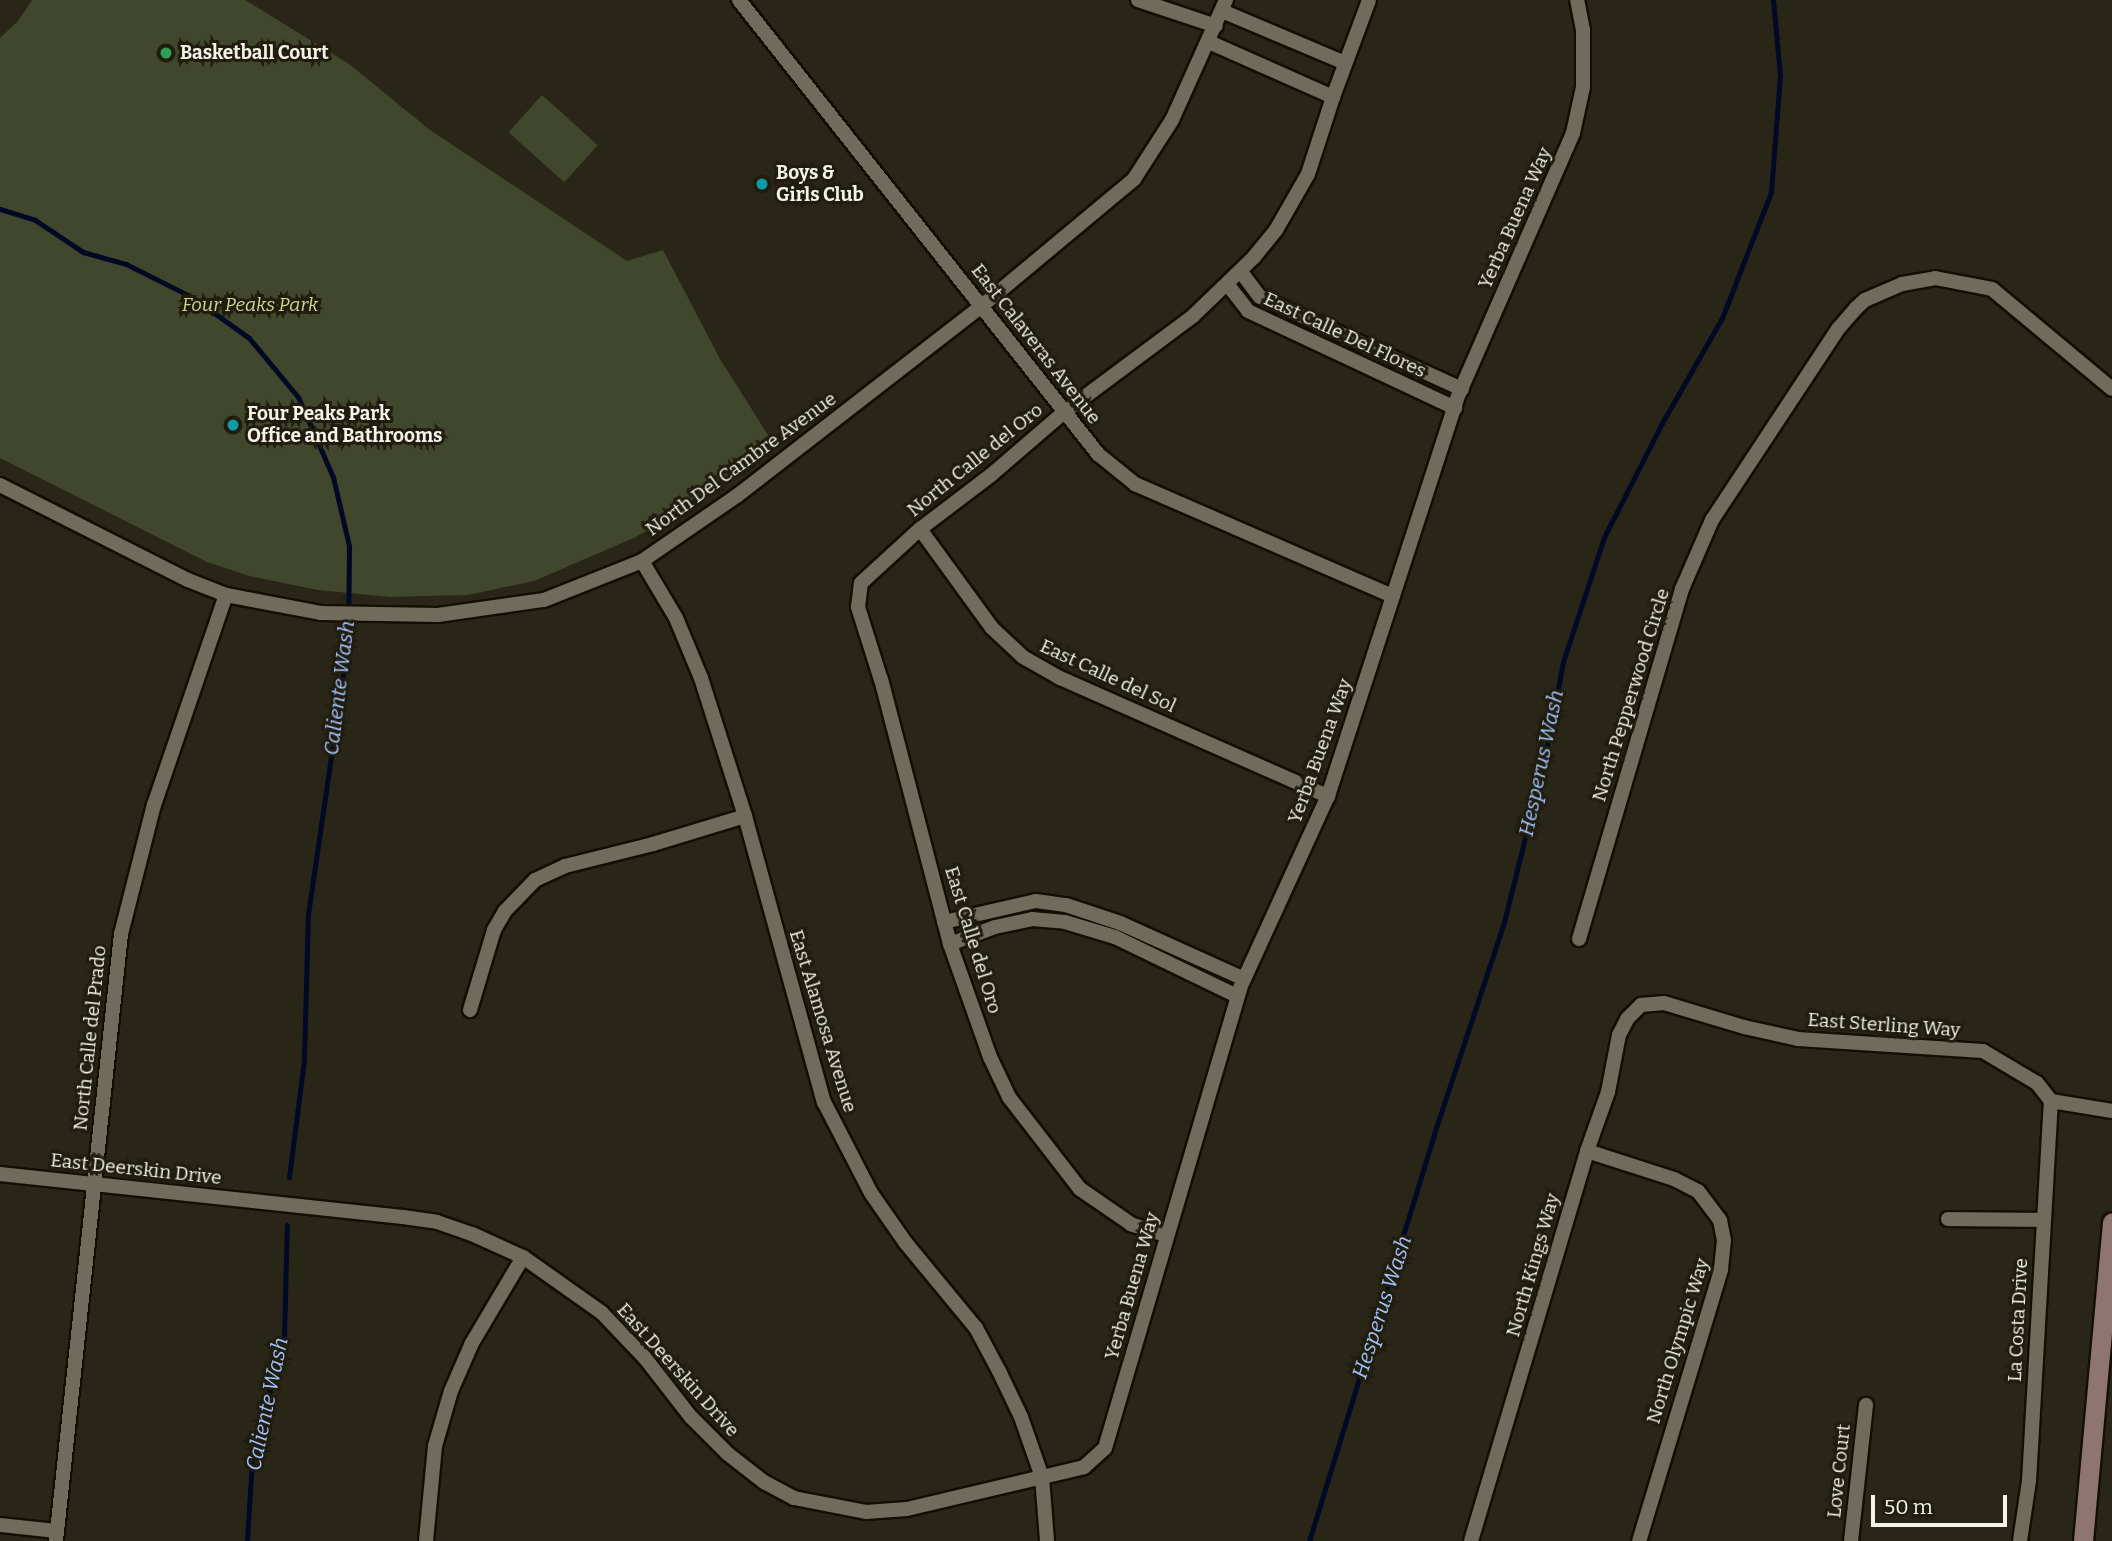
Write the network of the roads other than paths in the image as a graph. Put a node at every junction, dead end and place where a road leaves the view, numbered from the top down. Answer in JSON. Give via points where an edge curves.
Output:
{"nodes":[{"id":1,"x":739,"y":0,"type":"edge"},
{"id":2,"x":1138,"y":0,"type":"edge"},
{"id":3,"x":1369,"y":0,"type":"edge"},
{"id":4,"x":1577,"y":0,"type":"edge"},
{"id":5,"x":1224,"y":5,"type":"edge"},
{"id":6,"x":1216,"y":26,"type":"junction"},
{"id":7,"x":1209,"y":42,"type":"junction"},
{"id":8,"x":1345,"y":63,"type":"junction"},
{"id":9,"x":1333,"y":97,"type":"junction"},
{"id":10,"x":1241,"y":272,"type":"junction"},
{"id":11,"x":1228,"y":285,"type":"junction"},
{"id":12,"x":983,"y":305,"type":"junction"},
{"id":13,"x":1462,"y":389,"type":"junction"},
{"id":14,"x":2112,"y":389,"type":"edge"},
{"id":15,"x":1455,"y":408,"type":"junction"},
{"id":16,"x":1063,"y":413,"type":"junction"},
{"id":17,"x":0,"y":485,"type":"edge"},
{"id":18,"x":920,"y":529,"type":"junction"},
{"id":19,"x":642,"y":561,"type":"junction"},
{"id":20,"x":861,"y":583,"type":"joint"},
{"id":21,"x":226,"y":595,"type":"junction"},
{"id":22,"x":1393,"y":596,"type":"junction"},
{"id":23,"x":1328,"y":796,"type":"junction"},
{"id":24,"x":745,"y":816,"type":"junction"},
{"id":25,"x":944,"y":922,"type":"junction"},
{"id":26,"x":1579,"y":939,"type":"dead end"},
{"id":27,"x":950,"y":944,"type":"junction"},
{"id":28,"x":1244,"y":979,"type":"junction"},
{"id":29,"x":1237,"y":996,"type":"junction"},
{"id":30,"x":1641,"y":1005,"type":"joint"},
{"id":31,"x":470,"y":1010,"type":"dead end"},
{"id":32,"x":2052,"y":1101,"type":"junction"},
{"id":33,"x":2112,"y":1111,"type":"edge"},
{"id":34,"x":1587,"y":1151,"type":"junction"},
{"id":35,"x":0,"y":1174,"type":"edge"},
{"id":36,"x":94,"y":1184,"type":"junction"},
{"id":37,"x":1948,"y":1219,"type":"dead end"},
{"id":38,"x":2043,"y":1220,"type":"junction"},
{"id":39,"x":2112,"y":1222,"type":"edge"},
{"id":40,"x":1166,"y":1235,"type":"junction"},
{"id":41,"x":523,"y":1257,"type":"junction"},
{"id":42,"x":1866,"y":1405,"type":"dead end"},
{"id":43,"x":1042,"y":1477,"type":"junction"},
{"id":44,"x":0,"y":1525,"type":"edge"},
{"id":45,"x":57,"y":1536,"type":"edge"},
{"id":46,"x":426,"y":1541,"type":"edge"},
{"id":47,"x":1047,"y":1541,"type":"edge"},
{"id":48,"x":1471,"y":1541,"type":"edge"},
{"id":49,"x":1639,"y":1541,"type":"edge"},
{"id":50,"x":1851,"y":1541,"type":"edge"},
{"id":51,"x":2020,"y":1541,"type":"edge"},
{"id":52,"x":2082,"y":1541,"type":"edge"}],
"edges":[{"from":1,"to":12,"type":"street","name":"East Calaveras Avenue"},
{"from":2,"to":6,"type":"street"},
{"from":3,"to":8,"type":"street","name":"North Calle del Oro"},
{"from":4,"to":13,"type":"street","name":"Yerba Buena Way","via":[[1583,30],[1583,87],[1573,133]]},
{"from":5,"to":6,"type":"street","name":"North Del Cambre Avenue"},
{"from":5,"to":8,"type":"street"},
{"from":6,"to":7,"type":"street","name":"North Del Cambre Avenue"},
{"from":7,"to":9,"type":"street"},
{"from":7,"to":12,"type":"street","name":"North Del Cambre Avenue","via":[[1172,120],[1134,179]]},
{"from":8,"to":9,"type":"street","name":"North Calle del Oro"},
{"from":9,"to":10,"type":"street","name":"North Calle del Oro","via":[[1308,174],[1276,230]]},
{"from":10,"to":11,"type":"street","name":"North Calle del Oro"},
{"from":10,"to":13,"type":"street","name":"East Calle Del Flores","via":[[1260,297]]},
{"from":11,"to":15,"type":"street","name":"East Calle Del Flores","via":[[1248,311]]},
{"from":11,"to":16,"type":"street","name":"North Calle del Oro"},
{"from":12,"to":16,"type":"street","name":"East Calaveras Avenue"},
{"from":12,"to":19,"type":"street","name":"North Del Cambre Avenue","via":[[738,495]]},
{"from":13,"to":15,"type":"street","name":"Yerba Buena Way"},
{"from":14,"to":26,"type":"street","name":"North Pepperwood Circle","via":[[1992,289],[1935,278],[1902,284],[1865,300],[1852,313],[1712,520],[1682,589]]},
{"from":15,"to":22,"type":"street","name":"Yerba Buena Way"},
{"from":16,"to":18,"type":"street","name":"North Calle del Oro"},
{"from":16,"to":22,"type":"street","name":"East Calaveras Avenue","via":[[1098,454],[1135,484]]},
{"from":17,"to":21,"type":"street","name":"North Del Cambre Avenue"},
{"from":18,"to":20,"type":"street","name":"North Calle del Oro"},
{"from":18,"to":23,"type":"street","name":"East Calle del Sol","via":[[986,620],[1023,657],[1060,678]]},
{"from":19,"to":21,"type":"street","name":"North Del Cambre Avenue","via":[[544,600],[438,615],[320,612]]},
{"from":19,"to":24,"type":"street","name":"East Alamosa Avenue","via":[[677,618]]},
{"from":20,"to":25,"type":"street","name":"East Calle del Oro","via":[[858,607]]},
{"from":21,"to":36,"type":"street","name":"North Calle del Prado","via":[[154,806],[121,934]]},
{"from":22,"to":23,"type":"street","name":"Yerba Buena Way"},
{"from":23,"to":28,"type":"street","name":"Yerba Buena Way"},
{"from":24,"to":31,"type":"street","via":[[565,866],[535,880],[505,911],[494,930]]},
{"from":24,"to":43,"type":"street","name":"East Alamosa Avenue","via":[[813,1068],[839,1136],[905,1242],[976,1328],[1021,1417]]},
{"from":25,"to":27,"type":"street","name":"East Calle del Oro"},
{"from":25,"to":28,"type":"street","via":[[1036,901],[1066,905],[1120,923]]},
{"from":27,"to":29,"type":"street","via":[[1032,919],[1065,922],[1115,937]]},
{"from":27,"to":40,"type":"street","name":"East Calle del Oro","via":[[990,1057],[1009,1097],[1035,1134],[1102,1207],[1131,1224]]},
{"from":28,"to":29,"type":"street","name":"Yerba Buena Way"},
{"from":29,"to":40,"type":"street","name":"Yerba Buena Way"},
{"from":30,"to":32,"type":"street","name":"East Sterling Way","via":[[1664,1003],[1798,1039],[1983,1051],[2037,1083]]},
{"from":30,"to":34,"type":"street","name":"North Kings Way","via":[[1619,1035],[1608,1092]]},
{"from":32,"to":33,"type":"street"},
{"from":32,"to":38,"type":"street","name":"La Costa Drive"},
{"from":34,"to":48,"type":"street","name":"North Kings Way"},
{"from":34,"to":49,"type":"street","name":"North Olympic Way","via":[[1698,1191],[1720,1220],[1724,1240],[1721,1270]]},
{"from":35,"to":36,"type":"street","name":"East Deerskin Drive"},
{"from":36,"to":41,"type":"street","name":"East Deerskin Drive","via":[[437,1222]]},
{"from":36,"to":45,"type":"street","name":"North Calle del Prado"},
{"from":37,"to":38,"type":"street"},
{"from":38,"to":51,"type":"street","name":"La Costa Drive","via":[[2029,1481]]},
{"from":39,"to":52,"type":"main road"},
{"from":40,"to":43,"type":"street","name":"Yerba Buena Way","via":[[1105,1448],[1084,1467]]},
{"from":41,"to":43,"type":"street","name":"East Deerskin Drive","via":[[602,1312],[728,1454],[794,1498],[866,1512],[908,1509]]},
{"from":41,"to":46,"type":"street","via":[[472,1343],[451,1391],[435,1446]]},
{"from":42,"to":50,"type":"street","name":"Love Court"},
{"from":43,"to":47,"type":"street","name":"East Alamosa Avenue"},
{"from":44,"to":45,"type":"street"}]}
